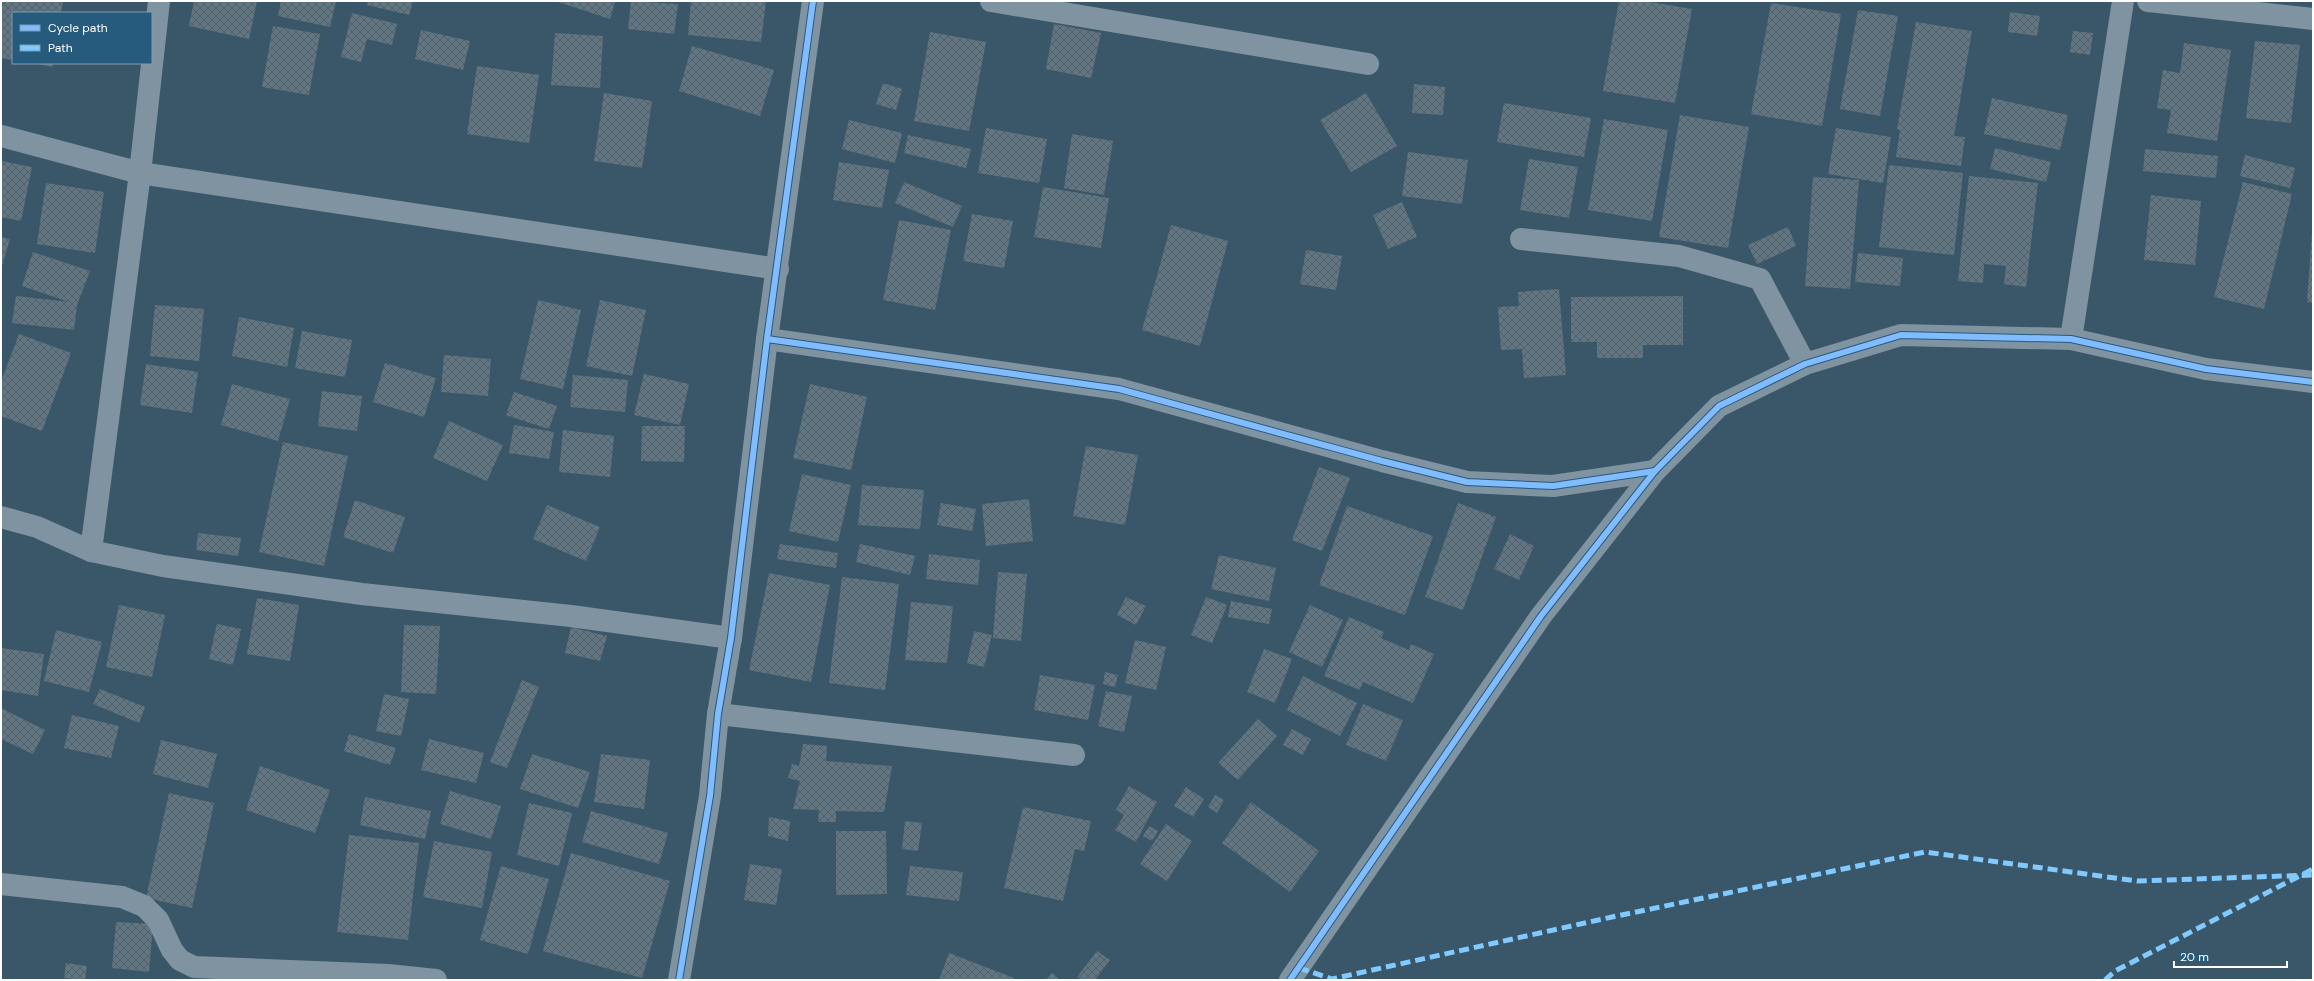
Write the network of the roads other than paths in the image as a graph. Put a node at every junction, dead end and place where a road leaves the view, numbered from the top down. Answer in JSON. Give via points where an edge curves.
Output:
{"nodes":[{"id":1,"x":159,"y":1,"type":"edge"},
{"id":2,"x":812,"y":1,"type":"edge"},
{"id":3,"x":991,"y":1,"type":"edge"},
{"id":4,"x":2123,"y":1,"type":"edge"},
{"id":5,"x":2148,"y":1,"type":"edge"},
{"id":6,"x":2313,"y":19,"type":"edge"},
{"id":7,"x":1368,"y":64,"type":"dead end"},
{"id":8,"x":1,"y":136,"type":"edge"},
{"id":9,"x":140,"y":173,"type":"junction"},
{"id":10,"x":1521,"y":239,"type":"dead end"},
{"id":11,"x":778,"y":269,"type":"junction"},
{"id":12,"x":767,"y":339,"type":"junction"},
{"id":13,"x":2071,"y":340,"type":"junction"},
{"id":14,"x":1805,"y":364,"type":"junction"},
{"id":15,"x":2313,"y":382,"type":"edge"},
{"id":16,"x":1655,"y":471,"type":"junction"},
{"id":17,"x":1,"y":517,"type":"edge"},
{"id":18,"x":92,"y":550,"type":"junction"},
{"id":19,"x":731,"y":638,"type":"junction"},
{"id":20,"x":718,"y":714,"type":"junction"},
{"id":21,"x":1074,"y":755,"type":"dead end"},
{"id":22,"x":1,"y":884,"type":"edge"},
{"id":23,"x":436,"y":980,"type":"edge"},
{"id":24,"x":679,"y":980,"type":"edge"},
{"id":25,"x":1290,"y":980,"type":"edge"}],
"edges":[{"from":1,"to":9,"type":"street"},
{"from":2,"to":11,"type":"street"},
{"from":3,"to":7,"type":"street"},
{"from":4,"to":13,"type":"street"},
{"from":5,"to":6,"type":"street"},
{"from":8,"to":9,"type":"street"},
{"from":9,"to":11,"type":"street"},
{"from":9,"to":18,"type":"street"},
{"from":10,"to":14,"type":"street","via":[[1679,256],[1760,279]]},
{"from":11,"to":12,"type":"street"},
{"from":12,"to":16,"type":"street","via":[[1119,389],[1467,482],[1553,486]]},
{"from":12,"to":19,"type":"street"},
{"from":13,"to":14,"type":"street","via":[[1901,335]]},
{"from":13,"to":15,"type":"street","via":[[2206,369]]},
{"from":14,"to":16,"type":"street","via":[[1720,406]]},
{"from":16,"to":25,"type":"street","via":[[1541,616]]},
{"from":17,"to":18,"type":"street","via":[[37,527]]},
{"from":18,"to":19,"type":"street","via":[[163,566],[362,594],[571,616]]},
{"from":19,"to":20,"type":"street"},
{"from":20,"to":21,"type":"street"},
{"from":20,"to":24,"type":"street","via":[[710,796]]},
{"from":22,"to":23,"type":"street","via":[[122,896],[144,906],[158,920],[172,950],[180,960],[194,968],[388,975]]}]}
